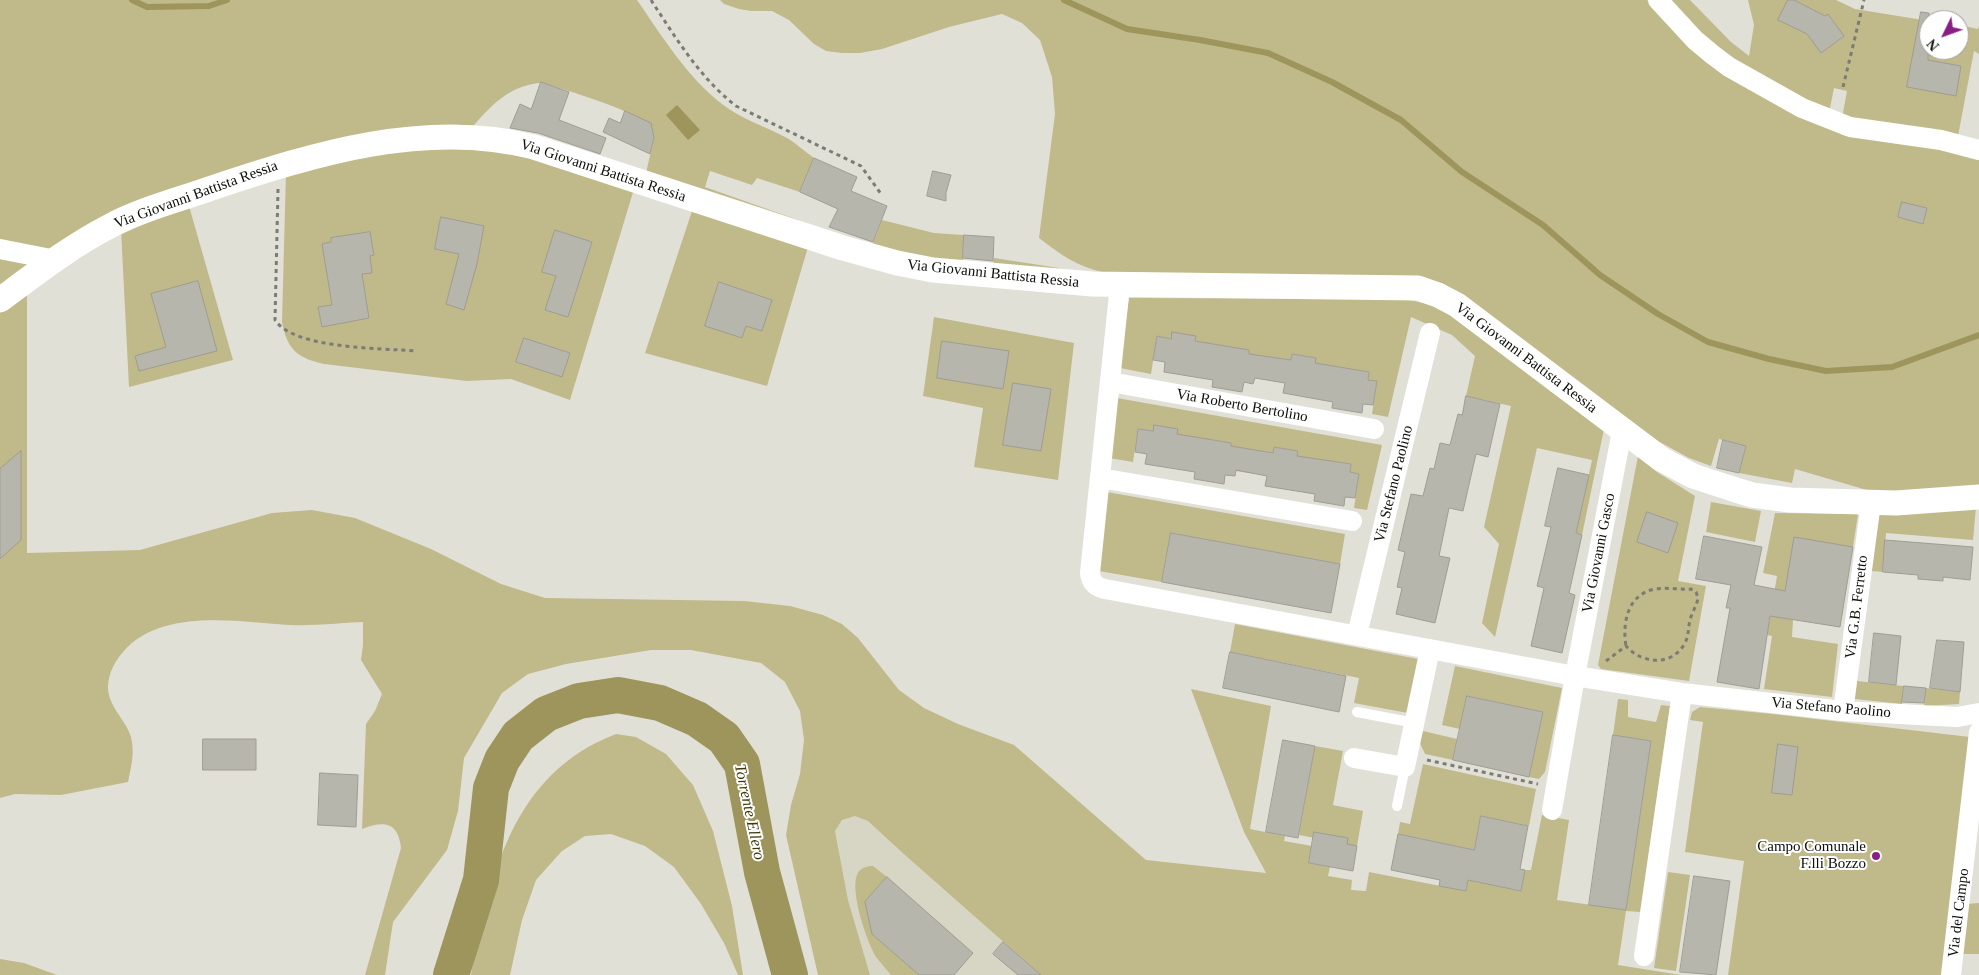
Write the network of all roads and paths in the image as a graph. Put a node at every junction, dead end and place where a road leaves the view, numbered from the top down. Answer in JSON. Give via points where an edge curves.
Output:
{"nodes":[{"id":1,"x":651,"y":0,"type":"edge"},
{"id":2,"x":1658,"y":0,"type":"edge"},
{"id":3,"x":1864,"y":0,"type":"edge"},
{"id":4,"x":1842,"y":87,"type":"dead end"},
{"id":5,"x":1979,"y":150,"type":"edge"},
{"id":6,"x":279,"y":166,"type":"junction"},
{"id":7,"x":881,"y":194,"type":"dead end"},
{"id":8,"x":0,"y":249,"type":"edge"},
{"id":9,"x":56,"y":260,"type":"junction"},
{"id":10,"x":1120,"y":285,"type":"junction"},
{"id":11,"x":0,"y":300,"type":"edge"},
{"id":12,"x":1430,"y":333,"type":"dead end"},
{"id":13,"x":415,"y":351,"type":"dead end"},
{"id":14,"x":1110,"y":382,"type":"junction"},
{"id":15,"x":1374,"y":429,"type":"dead end"},
{"id":16,"x":1622,"y":430,"type":"junction"},
{"id":17,"x":1100,"y":478,"type":"junction"},
{"id":18,"x":1979,"y":497,"type":"edge"},
{"id":19,"x":1871,"y":503,"type":"junction"},
{"id":20,"x":1352,"y":521,"type":"dead end"},
{"id":21,"x":1357,"y":635,"type":"junction"},
{"id":22,"x":1626,"y":646,"type":"junction"},
{"id":23,"x":1430,"y":650,"type":"junction"},
{"id":24,"x":1575,"y":676,"type":"junction"},
{"id":25,"x":1600,"y":680,"type":"junction"},
{"id":26,"x":1682,"y":693,"type":"junction"},
{"id":27,"x":1844,"y":711,"type":"junction"},
{"id":28,"x":1357,"y":712,"type":"dead end"},
{"id":29,"x":1979,"y":713,"type":"edge"},
{"id":30,"x":1415,"y":723,"type":"junction"},
{"id":31,"x":1979,"y":732,"type":"edge"},
{"id":32,"x":1354,"y":758,"type":"dead end"},
{"id":33,"x":1412,"y":763,"type":"junction"},
{"id":34,"x":1555,"y":788,"type":"junction"},
{"id":35,"x":1397,"y":806,"type":"dead end"},
{"id":36,"x":1552,"y":810,"type":"dead end"},
{"id":37,"x":1644,"y":956,"type":"dead end"},
{"id":38,"x":1951,"y":975,"type":"edge"}],
"edges":[{"from":1,"to":7,"type":"path","via":[[704,77],[723,96],[736,106],[861,166]]},
{"from":2,"to":5,"type":"street","via":[[1713,56],[1802,108],[1850,127],[1941,140]]},
{"from":3,"to":4,"type":"path"},
{"from":6,"to":9,"type":"street","name":"Via Giovanni Battista Ressia","via":[[124,219]]},
{"from":6,"to":10,"type":"street","name":"Via Giovanni Battista Ressia","via":[[325,153],[380,144],[455,137],[495,139],[534,147],[897,264],[952,273]]},
{"from":6,"to":13,"type":"path","via":[[274,320],[294,336],[313,342]]},
{"from":8,"to":9,"type":"street"},
{"from":9,"to":11,"type":"street","name":"Via Giovanni Battista Ressia"},
{"from":10,"to":14,"type":"street"},
{"from":10,"to":16,"type":"street","name":"Via Giovanni Battista Ressia","via":[[1409,288],[1427,291],[1478,320]]},
{"from":12,"to":21,"type":"street","name":"Via Stefano Paolino"},
{"from":14,"to":15,"type":"street","name":"Via Roberto Bertolino"},
{"from":14,"to":17,"type":"street"},
{"from":16,"to":19,"type":"street","name":"Via Giovanni Battista Ressia","via":[[1672,466],[1729,489],[1769,498]]},
{"from":16,"to":24,"type":"street","name":"Via Giovanni Gasco"},
{"from":17,"to":20,"type":"street"},
{"from":17,"to":21,"type":"street","name":"Via Stefano Paolino","via":[[1090,573],[1093,583],[1105,589]]},
{"from":18,"to":19,"type":"street","name":"Via Giovanni Battista Ressia"},
{"from":19,"to":27,"type":"street","name":"Via G.B. Ferretto"},
{"from":21,"to":23,"type":"street","name":"Via Stefano Paolino"},
{"from":22,"to":22,"type":"path","via":[[1633,654],[1650,660],[1660,660],[1677,653],[1688,636],[1698,598],[1696,592],[1691,589],[1655,589],[1637,598],[1624,622]]},
{"from":22,"to":25,"type":"path","via":[[1603,663]]},
{"from":23,"to":24,"type":"street","name":"Via Stefano Paolino"},
{"from":23,"to":30,"type":"street"},
{"from":24,"to":25,"type":"street","name":"Via Stefano Paolino"},
{"from":24,"to":34,"type":"street"},
{"from":25,"to":26,"type":"street","name":"Via Stefano Paolino"},
{"from":26,"to":27,"type":"street","name":"Via Stefano Paolino"},
{"from":26,"to":37,"type":"street"},
{"from":27,"to":29,"type":"street","name":"Via Stefano Paolino","via":[[1957,717]]},
{"from":28,"to":30,"type":"lane"},
{"from":30,"to":33,"type":"street"},
{"from":31,"to":38,"type":"street","name":"Via del Campo"},
{"from":32,"to":33,"type":"street"},
{"from":33,"to":34,"type":"path"},
{"from":33,"to":35,"type":"lane"},
{"from":34,"to":36,"type":"street"}]}
